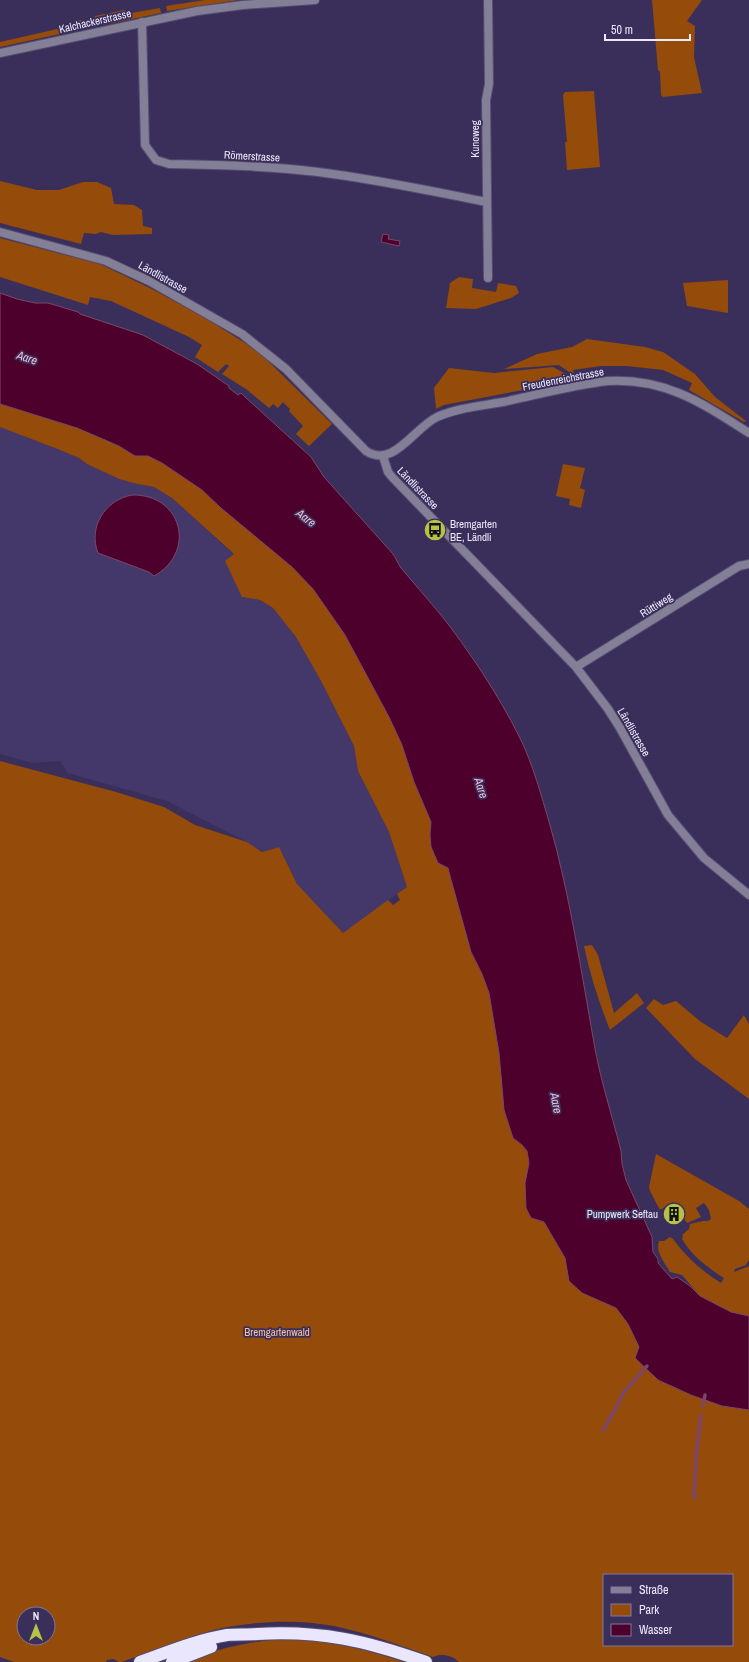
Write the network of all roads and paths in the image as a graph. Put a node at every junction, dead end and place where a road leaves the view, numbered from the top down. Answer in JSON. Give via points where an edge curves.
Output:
{"nodes":[{"id":1,"x":315,"y":0,"type":"edge"},
{"id":2,"x":488,"y":0,"type":"edge"},
{"id":3,"x":142,"y":22,"type":"junction"},
{"id":4,"x":0,"y":53,"type":"edge"},
{"id":5,"x":487,"y":202,"type":"junction"},
{"id":6,"x":0,"y":232,"type":"edge"},
{"id":7,"x":488,"y":278,"type":"dead end"},
{"id":8,"x":749,"y":433,"type":"edge"},
{"id":9,"x":383,"y":456,"type":"junction"},
{"id":10,"x":749,"y":564,"type":"edge"},
{"id":11,"x":576,"y":667,"type":"junction"},
{"id":12,"x":749,"y":895,"type":"edge"},
{"id":13,"x":256,"y":1634,"type":"junction"},
{"id":14,"x":140,"y":1662,"type":"edge"},
{"id":15,"x":172,"y":1662,"type":"edge"},
{"id":16,"x":426,"y":1662,"type":"edge"}],
"edges":[{"from":1,"to":3,"type":"street","name":"Kalchackerstrasse","via":[[221,7]]},
{"from":2,"to":5,"type":"street","name":"Kunoweg"},
{"from":3,"to":4,"type":"street","name":"Kalchackerstrasse"},
{"from":3,"to":5,"type":"street","name":"Römerstrasse","via":[[145,145],[156,160],[169,164],[255,166],[319,172],[400,184]]},
{"from":5,"to":7,"type":"street","name":"Kunoweg"},
{"from":6,"to":9,"type":"street","name":"Ländlistrasse","via":[[112,264],[150,281],[242,334],[286,369],[366,451],[375,456]]},
{"from":8,"to":9,"type":"street","name":"Freudenreichstrasse","via":[[679,392],[649,383],[621,380],[438,417],[428,422],[397,450]]},
{"from":9,"to":11,"type":"street","name":"Ländlistrasse","via":[[392,478]]},
{"from":10,"to":11,"type":"street","name":"Rüttiweg","via":[[739,566]]},
{"from":11,"to":12,"type":"street","name":"Ländlistrasse","via":[[620,728],[668,815],[704,858]]},
{"from":13,"to":14,"type":"highway","via":[[228,1635],[211,1639]]},
{"from":13,"to":15,"type":"highway","via":[[212,1646]]},
{"from":13,"to":16,"type":"highway","via":[[291,1632],[333,1636],[367,1643]]}]}
